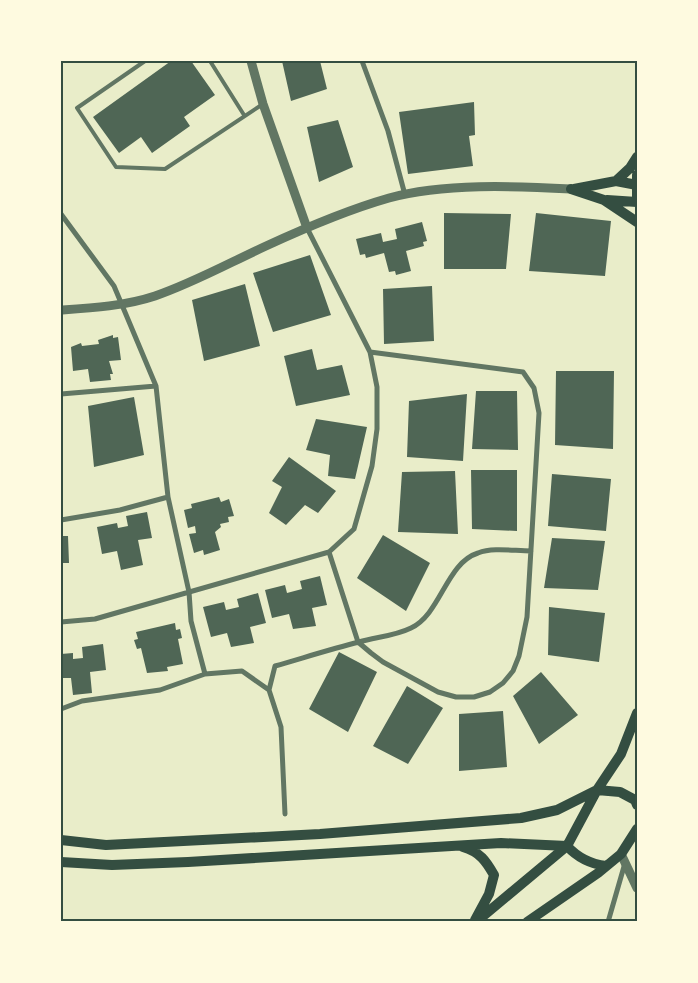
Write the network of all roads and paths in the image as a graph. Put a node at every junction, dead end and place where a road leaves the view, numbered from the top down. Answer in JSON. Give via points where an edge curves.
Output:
{"nodes":[{"id":1,"x":145,"y":61,"type":"edge"},
{"id":2,"x":210,"y":61,"type":"edge"},
{"id":3,"x":251,"y":61,"type":"edge"},
{"id":4,"x":362,"y":61,"type":"edge"},
{"id":5,"x":263,"y":104,"type":"junction"},
{"id":6,"x":244,"y":115,"type":"junction"},
{"id":7,"x":637,"y":157,"type":"edge"},
{"id":8,"x":616,"y":181,"type":"junction"},
{"id":9,"x":636,"y":181,"type":"edge"},
{"id":10,"x":570,"y":189,"type":"junction"},
{"id":11,"x":405,"y":196,"type":"junction"},
{"id":12,"x":604,"y":200,"type":"junction"},
{"id":13,"x":637,"y":202,"type":"edge"},
{"id":14,"x":61,"y":214,"type":"edge"},
{"id":15,"x":637,"y":222,"type":"edge"},
{"id":16,"x":307,"y":228,"type":"junction"},
{"id":17,"x":122,"y":303,"type":"junction"},
{"id":18,"x":61,"y":310,"type":"edge"},
{"id":19,"x":370,"y":352,"type":"junction"},
{"id":20,"x":156,"y":386,"type":"junction"},
{"id":21,"x":61,"y":394,"type":"edge"},
{"id":22,"x":168,"y":497,"type":"junction"},
{"id":23,"x":61,"y":520,"type":"edge"},
{"id":24,"x":531,"y":551,"type":"junction"},
{"id":25,"x":330,"y":552,"type":"junction"},
{"id":26,"x":189,"y":592,"type":"junction"},
{"id":27,"x":61,"y":622,"type":"edge"},
{"id":28,"x":358,"y":642,"type":"junction"},
{"id":29,"x":205,"y":674,"type":"junction"},
{"id":30,"x":269,"y":690,"type":"junction"},
{"id":31,"x":61,"y":709,"type":"edge"},
{"id":32,"x":637,"y":713,"type":"edge"},
{"id":33,"x":597,"y":790,"type":"junction"},
{"id":34,"x":637,"y":805,"type":"edge"},
{"id":35,"x":285,"y":814,"type":"dead end"},
{"id":36,"x":637,"y":830,"type":"edge"},
{"id":37,"x":61,"y":840,"type":"edge"},
{"id":38,"x":457,"y":846,"type":"junction"},
{"id":39,"x":567,"y":846,"type":"junction"},
{"id":40,"x":623,"y":858,"type":"junction"},
{"id":41,"x":61,"y":862,"type":"edge"},
{"id":42,"x":606,"y":866,"type":"junction"},
{"id":43,"x":637,"y":888,"type":"edge"},
{"id":44,"x":475,"y":922,"type":"edge"},
{"id":45,"x":527,"y":922,"type":"edge"},
{"id":46,"x":608,"y":922,"type":"edge"}],
"edges":[{"from":1,"to":6,"type":"lane","via":[[77,108],[116,167],[164,169]]},
{"from":2,"to":6,"type":"lane"},
{"from":3,"to":5,"type":"street"},
{"from":4,"to":11,"type":"street","via":[[388,131]]},
{"from":5,"to":6,"type":"lane"},
{"from":5,"to":16,"type":"street"},
{"from":7,"to":8,"type":"main road"},
{"from":8,"to":9,"type":"main road"},
{"from":8,"to":10,"type":"main road"},
{"from":9,"to":13,"type":"main road"},
{"from":10,"to":11,"type":"street","via":[[458,188]]},
{"from":10,"to":12,"type":"main road"},
{"from":11,"to":16,"type":"street","via":[[390,198]]},
{"from":12,"to":13,"type":"main road"},
{"from":12,"to":15,"type":"main road"},
{"from":14,"to":17,"type":"street","via":[[114,286]]},
{"from":16,"to":17,"type":"street","via":[[154,296]]},
{"from":16,"to":19,"type":"street"},
{"from":17,"to":18,"type":"street"},
{"from":17,"to":20,"type":"street"},
{"from":19,"to":24,"type":"street","via":[[523,372],[534,388],[539,413]]},
{"from":19,"to":25,"type":"street","via":[[377,387],[377,429],[372,466],[354,528]]},
{"from":20,"to":21,"type":"street"},
{"from":20,"to":22,"type":"street"},
{"from":22,"to":23,"type":"street","via":[[120,510]]},
{"from":22,"to":26,"type":"street"},
{"from":24,"to":28,"type":"street","via":[[486,551],[471,555],[419,623],[404,631]]},
{"from":24,"to":28,"type":"street","via":[[527,617],[519,656],[513,671],[490,692],[474,697],[438,692],[382,662]]},
{"from":25,"to":26,"type":"street"},
{"from":25,"to":28,"type":"street"},
{"from":26,"to":27,"type":"street","via":[[95,619]]},
{"from":26,"to":29,"type":"street","via":[[191,621]]},
{"from":28,"to":30,"type":"street","via":[[275,666]]},
{"from":29,"to":30,"type":"street","via":[[242,671]]},
{"from":29,"to":31,"type":"street","via":[[160,690],[82,701]]},
{"from":30,"to":35,"type":"street","via":[[281,727]]},
{"from":32,"to":33,"type":"main road","via":[[622,754]]},
{"from":33,"to":34,"type":"main road","via":[[620,792],[635,800]]},
{"from":33,"to":37,"type":"main road","via":[[557,810],[521,818],[320,834],[106,845]]},
{"from":33,"to":39,"type":"main road"},
{"from":36,"to":40,"type":"main road"},
{"from":38,"to":39,"type":"main road","via":[[501,843]]},
{"from":38,"to":41,"type":"main road","via":[[188,862],[112,865]]},
{"from":38,"to":44,"type":"main road","via":[[472,850],[485,859],[494,875]]},
{"from":39,"to":42,"type":"main road","via":[[585,859]]},
{"from":39,"to":44,"type":"main road"},
{"from":40,"to":42,"type":"main road"},
{"from":40,"to":43,"type":"street"},
{"from":40,"to":46,"type":"street"},
{"from":42,"to":45,"type":"main road"}]}
